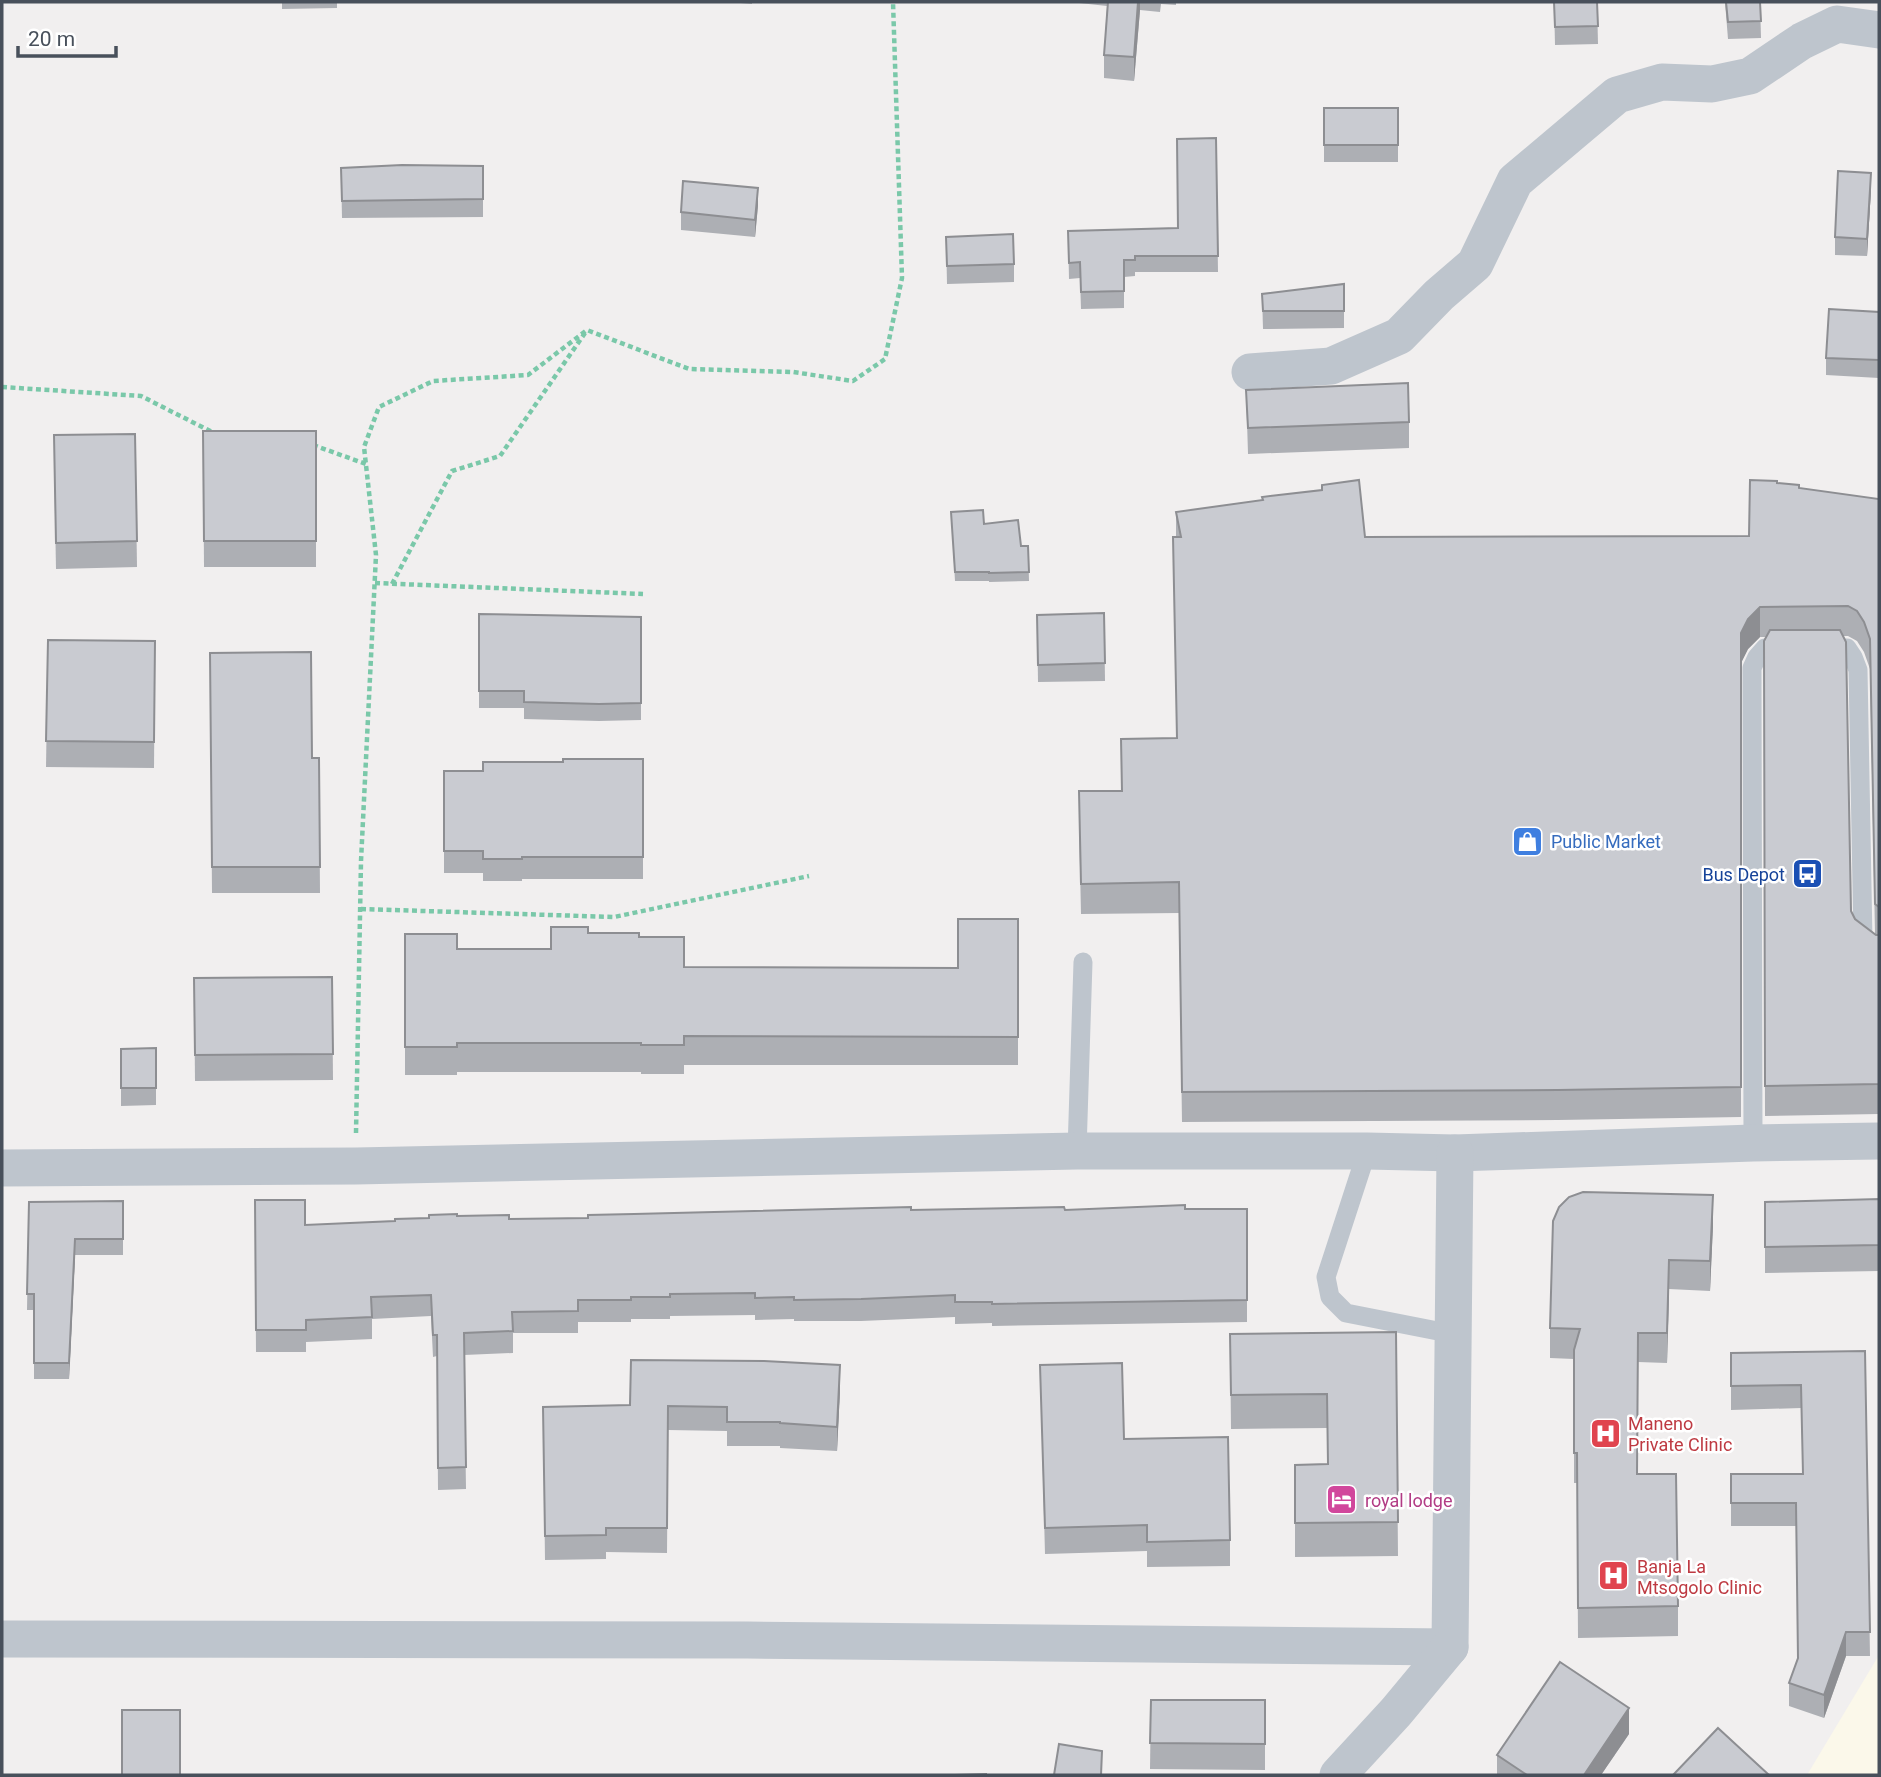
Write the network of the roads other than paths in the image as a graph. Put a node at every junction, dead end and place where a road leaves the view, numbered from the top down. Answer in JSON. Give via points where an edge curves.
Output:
{"nodes":[{"id":1,"x":1879,"y":30,"type":"edge"},
{"id":2,"x":1250,"y":372,"type":"dead end"},
{"id":3,"x":1879,"y":953,"type":"edge"},
{"id":4,"x":1083,"y":962,"type":"dead end"},
{"id":5,"x":1879,"y":1141,"type":"edge"},
{"id":6,"x":1753,"y":1143,"type":"junction"},
{"id":7,"x":1077,"y":1151,"type":"junction"},
{"id":8,"x":1367,"y":1151,"type":"junction"},
{"id":9,"x":1455,"y":1153,"type":"junction"},
{"id":10,"x":2,"y":1168,"type":"edge"},
{"id":11,"x":1453,"y":1334,"type":"junction"},
{"id":12,"x":2,"y":1639,"type":"edge"},
{"id":13,"x":1450,"y":1647,"type":"junction"},
{"id":14,"x":1338,"y":1775,"type":"edge"}],
"edges":[{"from":1,"to":2,"type":"street","via":[[1838,24],[1801,41],[1749,76],[1712,84],[1662,82],[1617,95],[1515,181],[1475,264],[1399,336],[1331,366]]},
{"from":3,"to":6,"type":"lane","via":[[1863,940],[1858,670],[1847,648],[1765,648],[1752,668]]},
{"from":4,"to":7,"type":"lane"},
{"from":5,"to":6,"type":"street"},
{"from":6,"to":9,"type":"street"},
{"from":7,"to":8,"type":"street"},
{"from":7,"to":10,"type":"street","via":[[356,1166]]},
{"from":8,"to":9,"type":"street"},
{"from":8,"to":11,"type":"lane","via":[[1326,1276],[1330,1297],[1346,1313]]},
{"from":9,"to":11,"type":"street"},
{"from":11,"to":13,"type":"street"},
{"from":12,"to":13,"type":"street"},
{"from":13,"to":14,"type":"street"}]}
